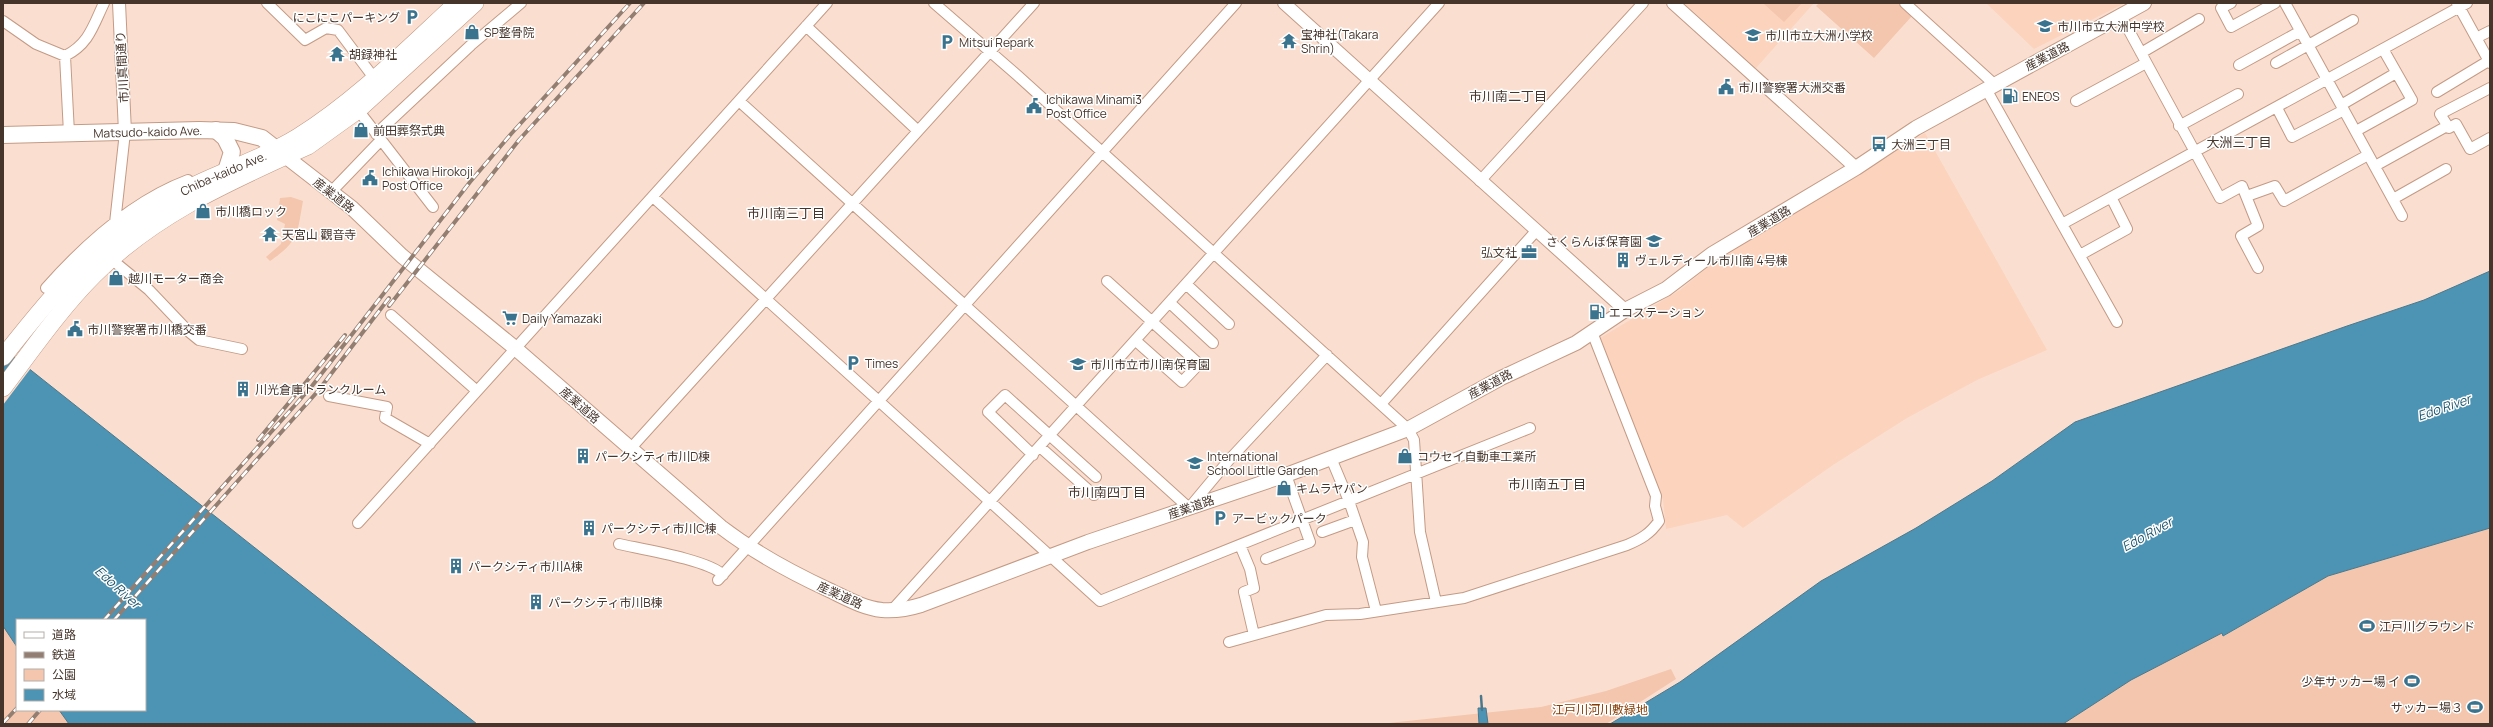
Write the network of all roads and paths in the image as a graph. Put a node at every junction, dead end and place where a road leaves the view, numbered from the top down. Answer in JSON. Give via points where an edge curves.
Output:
{"nodes":[{"id":1,"x":104,"y":3,"type":"edge"},
{"id":2,"x":119,"y":3,"type":"edge"},
{"id":3,"x":267,"y":3,"type":"edge"},
{"id":4,"x":457,"y":3,"type":"edge"},
{"id":5,"x":475,"y":3,"type":"edge"},
{"id":6,"x":522,"y":3,"type":"edge"},
{"id":7,"x":827,"y":3,"type":"edge"},
{"id":8,"x":934,"y":3,"type":"edge"},
{"id":9,"x":1034,"y":3,"type":"edge"},
{"id":10,"x":1236,"y":3,"type":"edge"},
{"id":11,"x":1284,"y":3,"type":"edge"},
{"id":12,"x":1439,"y":3,"type":"edge"},
{"id":13,"x":1643,"y":3,"type":"edge"},
{"id":14,"x":1673,"y":3,"type":"edge"},
{"id":15,"x":1905,"y":3,"type":"edge"},
{"id":16,"x":2231,"y":3,"type":"edge"},
{"id":17,"x":2275,"y":3,"type":"edge"},
{"id":18,"x":2285,"y":3,"type":"edge"},
{"id":19,"x":2139,"y":4,"type":"edge"},
{"id":20,"x":2461,"y":4,"type":"edge"},
{"id":21,"x":2121,"y":16,"type":"junction"},
{"id":22,"x":2199,"y":19,"type":"dead end"},
{"id":23,"x":2353,"y":20,"type":"dead end"},
{"id":24,"x":3,"y":21,"type":"edge"},
{"id":25,"x":806,"y":26,"type":"junction"},
{"id":26,"x":2490,"y":31,"type":"edge"},
{"id":27,"x":2300,"y":32,"type":"junction"},
{"id":28,"x":2476,"y":38,"type":"junction"},
{"id":29,"x":2307,"y":45,"type":"junction"},
{"id":30,"x":2383,"y":49,"type":"junction"},
{"id":31,"x":989,"y":52,"type":"junction"},
{"id":32,"x":2141,"y":53,"type":"junction"},
{"id":33,"x":65,"y":56,"type":"junction"},
{"id":34,"x":2489,"y":61,"type":"edge"},
{"id":35,"x":2146,"y":63,"type":"junction"},
{"id":36,"x":2276,"y":63,"type":"dead end"},
{"id":37,"x":2239,"y":65,"type":"dead end"},
{"id":38,"x":2396,"y":73,"type":"junction"},
{"id":39,"x":374,"y":78,"type":"junction"},
{"id":40,"x":1369,"y":80,"type":"junction"},
{"id":41,"x":2327,"y":80,"type":"junction"},
{"id":42,"x":1990,"y":86,"type":"junction"},
{"id":43,"x":2490,"y":88,"type":"edge"},
{"id":44,"x":2437,"y":92,"type":"dead end"},
{"id":45,"x":2238,"y":94,"type":"dead end"},
{"id":46,"x":739,"y":101,"type":"junction"},
{"id":47,"x":2076,"y":101,"type":"dead end"},
{"id":48,"x":2277,"y":108,"type":"junction"},
{"id":49,"x":2342,"y":108,"type":"junction"},
{"id":50,"x":358,"y":110,"type":"junction"},
{"id":51,"x":2179,"y":126,"type":"junction"},
{"id":52,"x":2447,"y":126,"type":"junction"},
{"id":53,"x":216,"y":130,"type":"junction"},
{"id":54,"x":917,"y":130,"type":"junction"},
{"id":55,"x":2356,"y":131,"type":"junction"},
{"id":56,"x":125,"y":132,"type":"junction"},
{"id":57,"x":69,"y":133,"type":"junction"},
{"id":58,"x":3,"y":135,"type":"edge"},
{"id":59,"x":378,"y":138,"type":"junction"},
{"id":60,"x":2490,"y":138,"type":"edge"},
{"id":61,"x":280,"y":152,"type":"junction"},
{"id":62,"x":1102,"y":152,"type":"junction"},
{"id":63,"x":2195,"y":152,"type":"junction"},
{"id":64,"x":2368,"y":155,"type":"junction"},
{"id":65,"x":2375,"y":166,"type":"junction"},
{"id":66,"x":1856,"y":168,"type":"junction"},
{"id":67,"x":2446,"y":169,"type":"dead end"},
{"id":68,"x":226,"y":171,"type":"junction"},
{"id":69,"x":1480,"y":181,"type":"junction"},
{"id":70,"x":198,"y":184,"type":"junction"},
{"id":71,"x":331,"y":192,"type":"junction"},
{"id":72,"x":652,"y":196,"type":"junction"},
{"id":73,"x":2247,"y":196,"type":"junction"},
{"id":74,"x":2111,"y":197,"type":"junction"},
{"id":75,"x":2393,"y":199,"type":"junction"},
{"id":76,"x":852,"y":204,"type":"junction"},
{"id":77,"x":433,"y":207,"type":"dead end"},
{"id":78,"x":2402,"y":216,"type":"dead end"},
{"id":79,"x":115,"y":223,"type":"junction"},
{"id":80,"x":2062,"y":224,"type":"junction"},
{"id":81,"x":1536,"y":231,"type":"junction"},
{"id":82,"x":1215,"y":253,"type":"junction"},
{"id":83,"x":2080,"y":255,"type":"junction"},
{"id":84,"x":111,"y":259,"type":"junction"},
{"id":85,"x":2258,"y":268,"type":"dead end"},
{"id":86,"x":1107,"y":281,"type":"dead end"},
{"id":87,"x":1186,"y":284,"type":"junction"},
{"id":88,"x":46,"y":288,"type":"dead end"},
{"id":89,"x":764,"y":300,"type":"junction"},
{"id":90,"x":1170,"y":303,"type":"junction"},
{"id":91,"x":964,"y":305,"type":"junction"},
{"id":92,"x":1625,"y":310,"type":"junction"},
{"id":93,"x":391,"y":315,"type":"dead end"},
{"id":94,"x":1152,"y":322,"type":"junction"},
{"id":95,"x":2117,"y":322,"type":"dead end"},
{"id":96,"x":1229,"y":324,"type":"dead end"},
{"id":97,"x":1592,"y":332,"type":"junction"},
{"id":98,"x":1136,"y":341,"type":"junction"},
{"id":99,"x":1213,"y":342,"type":"dead end"},
{"id":100,"x":515,"y":348,"type":"junction"},
{"id":101,"x":242,"y":349,"type":"dead end"},
{"id":102,"x":1327,"y":355,"type":"junction"},
{"id":103,"x":3,"y":357,"type":"edge"},
{"id":104,"x":3,"y":388,"type":"edge"},
{"id":105,"x":477,"y":391,"type":"junction"},
{"id":106,"x":329,"y":396,"type":"dead end"},
{"id":107,"x":878,"y":401,"type":"junction"},
{"id":108,"x":1381,"y":404,"type":"junction"},
{"id":109,"x":1076,"y":406,"type":"junction"},
{"id":110,"x":1530,"y":428,"type":"dead end"},
{"id":111,"x":1408,"y":429,"type":"junction"},
{"id":112,"x":1050,"y":436,"type":"junction"},
{"id":113,"x":430,"y":444,"type":"junction"},
{"id":114,"x":1040,"y":447,"type":"junction"},
{"id":115,"x":631,"y":448,"type":"junction"},
{"id":116,"x":1033,"y":455,"type":"junction"},
{"id":117,"x":1331,"y":458,"type":"junction"},
{"id":118,"x":1417,"y":474,"type":"junction"},
{"id":119,"x":1286,"y":475,"type":"junction"},
{"id":120,"x":1096,"y":477,"type":"dead end"},
{"id":121,"x":1094,"y":495,"type":"dead end"},
{"id":122,"x":1349,"y":501,"type":"junction"},
{"id":123,"x":991,"y":502,"type":"junction"},
{"id":124,"x":1189,"y":508,"type":"junction"},
{"id":125,"x":1302,"y":520,"type":"junction"},
{"id":126,"x":1355,"y":520,"type":"junction"},
{"id":127,"x":358,"y":523,"type":"dead end"},
{"id":128,"x":1322,"y":532,"type":"dead end"},
{"id":129,"x":619,"y":544,"type":"dead end"},
{"id":130,"x":1240,"y":545,"type":"junction"},
{"id":131,"x":748,"y":547,"type":"junction"},
{"id":132,"x":1049,"y":557,"type":"junction"},
{"id":133,"x":1266,"y":559,"type":"dead end"},
{"id":134,"x":1436,"y":602,"type":"junction"},
{"id":135,"x":892,"y":610,"type":"junction"},
{"id":136,"x":1376,"y":611,"type":"junction"},
{"id":137,"x":1254,"y":635,"type":"junction"},
{"id":138,"x":1229,"y":642,"type":"dead end"}],
"edges":[{"from":1,"to":33,"type":"street","via":[[85,43],[78,50]]},
{"from":2,"to":56,"type":"street","name":"市川真間通り"},
{"from":3,"to":39,"type":"street","via":[[305,40],[326,28],[338,30]]},
{"from":4,"to":39,"type":"highway","name":"Chiba-kaido Ave."},
{"from":5,"to":50,"type":"highway","name":"Chiba-kaido Ave."},
{"from":6,"to":59,"type":"street","via":[[471,46]]},
{"from":7,"to":25,"type":"street"},
{"from":8,"to":31,"type":"street"},
{"from":9,"to":31,"type":"street"},
{"from":10,"to":62,"type":"street"},
{"from":11,"to":40,"type":"street"},
{"from":12,"to":40,"type":"street"},
{"from":13,"to":69,"type":"street"},
{"from":14,"to":66,"type":"street"},
{"from":15,"to":42,"type":"street"},
{"from":16,"to":17,"type":"street","via":[[2221,8],[2230,27]]},
{"from":18,"to":27,"type":"street"},
{"from":19,"to":21,"type":"main road","name":"産業道路"},
{"from":20,"to":28,"type":"street"},
{"from":20,"to":30,"type":"street"},
{"from":21,"to":32,"type":"street"},
{"from":21,"to":42,"type":"main road","name":"産業道路"},
{"from":22,"to":32,"type":"street"},
{"from":23,"to":29,"type":"street"},
{"from":24,"to":33,"type":"street","via":[[36,44]]},
{"from":25,"to":46,"type":"street"},
{"from":25,"to":54,"type":"street"},
{"from":26,"to":28,"type":"street"},
{"from":27,"to":29,"type":"street"},
{"from":27,"to":37,"type":"street"},
{"from":28,"to":34,"type":"street"},
{"from":29,"to":36,"type":"street"},
{"from":29,"to":41,"type":"street"},
{"from":30,"to":38,"type":"street"},
{"from":30,"to":41,"type":"street"},
{"from":31,"to":54,"type":"street"},
{"from":31,"to":62,"type":"street"},
{"from":32,"to":35,"type":"street"},
{"from":33,"to":57,"type":"street"},
{"from":34,"to":44,"type":"street"},
{"from":35,"to":47,"type":"street"},
{"from":35,"to":51,"type":"street"},
{"from":38,"to":49,"type":"street"},
{"from":38,"to":55,"type":"street","via":[[2412,100]]},
{"from":39,"to":61,"type":"highway","name":"Chiba-kaido Ave."},
{"from":40,"to":69,"type":"street"},
{"from":40,"to":82,"type":"street"},
{"from":41,"to":48,"type":"street"},
{"from":41,"to":49,"type":"street"},
{"from":42,"to":66,"type":"main road","name":"産業道路","via":[[1916,128]]},
{"from":42,"to":80,"type":"street"},
{"from":43,"to":52,"type":"street","via":[[2440,114]]},
{"from":45,"to":51,"type":"street"},
{"from":46,"to":72,"type":"street"},
{"from":46,"to":76,"type":"street"},
{"from":48,"to":49,"type":"street","via":[[2292,137]]},
{"from":48,"to":63,"type":"street"},
{"from":49,"to":55,"type":"street"},
{"from":50,"to":59,"type":"street"},
{"from":50,"to":61,"type":"highway","name":"Chiba-kaido Ave.","via":[[315,141]]},
{"from":51,"to":63,"type":"street"},
{"from":52,"to":60,"type":"street","via":[[2449,128],[2456,124],[2470,149]]},
{"from":52,"to":65,"type":"street"},
{"from":53,"to":56,"type":"main road","name":"Matsudo-kaido Ave."},
{"from":53,"to":61,"type":"main road","name":"Matsudo-kaido Ave.","via":[[251,134]]},
{"from":53,"to":68,"type":"main road","via":[[225,138],[232,152]]},
{"from":54,"to":76,"type":"street"},
{"from":55,"to":64,"type":"street"},
{"from":56,"to":57,"type":"main road","name":"Matsudo-kaido Ave."},
{"from":56,"to":79,"type":"street"},
{"from":57,"to":58,"type":"main road","name":"Matsudo-kaido Ave."},
{"from":59,"to":71,"type":"street"},
{"from":59,"to":77,"type":"street"},
{"from":61,"to":68,"type":"highway","name":"Chiba-kaido Ave."},
{"from":61,"to":71,"type":"main road","name":"産業道路"},
{"from":61,"to":84,"type":"highway","name":"Chiba-kaido Ave.","via":[[180,207],[148,228]]},
{"from":62,"to":82,"type":"street"},
{"from":62,"to":91,"type":"street"},
{"from":63,"to":73,"type":"street","via":[[2220,198],[2242,186]]},
{"from":63,"to":74,"type":"street"},
{"from":64,"to":65,"type":"street"},
{"from":64,"to":73,"type":"street","via":[[2284,201],[2275,186]]},
{"from":65,"to":75,"type":"street"},
{"from":66,"to":92,"type":"main road","name":"産業道路","via":[[1712,254],[1666,289]]},
{"from":67,"to":75,"type":"street"},
{"from":68,"to":70,"type":"highway","name":"Chiba-kaido Ave."},
{"from":69,"to":81,"type":"street"},
{"from":70,"to":79,"type":"street","via":[[188,180],[174,186]]},
{"from":70,"to":103,"type":"highway","name":"Chiba-kaido Ave.","via":[[171,197],[98,248],[69,276]]},
{"from":71,"to":100,"type":"main road","name":"産業道路","via":[[352,208],[402,256]]},
{"from":72,"to":89,"type":"street"},
{"from":72,"to":100,"type":"street"},
{"from":73,"to":85,"type":"street","via":[[2258,226],[2241,236]]},
{"from":74,"to":80,"type":"street"},
{"from":74,"to":83,"type":"street","via":[[2127,229]]},
{"from":75,"to":78,"type":"street"},
{"from":76,"to":89,"type":"street"},
{"from":76,"to":91,"type":"street"},
{"from":79,"to":88,"type":"street","via":[[74,256]]},
{"from":80,"to":83,"type":"street"},
{"from":81,"to":92,"type":"street"},
{"from":81,"to":108,"type":"street"},
{"from":82,"to":87,"type":"street"},
{"from":82,"to":102,"type":"street"},
{"from":83,"to":95,"type":"street"},
{"from":84,"to":101,"type":"street","via":[[149,290],[182,326],[199,340]]},
{"from":84,"to":104,"type":"highway","name":"Chiba-kaido Ave.","via":[[77,293]]},
{"from":86,"to":94,"type":"street"},
{"from":87,"to":90,"type":"street"},
{"from":87,"to":96,"type":"street"},
{"from":89,"to":107,"type":"street"},
{"from":89,"to":115,"type":"street"},
{"from":90,"to":94,"type":"street"},
{"from":90,"to":99,"type":"street"},
{"from":91,"to":107,"type":"street"},
{"from":91,"to":109,"type":"street"},
{"from":92,"to":97,"type":"main road","name":"産業道路"},
{"from":93,"to":105,"type":"street"},
{"from":94,"to":98,"type":"street"},
{"from":94,"to":98,"type":"street","via":[[1199,364],[1182,382]]},
{"from":97,"to":111,"type":"main road","name":"産業道路","via":[[1576,343],[1502,378]]},
{"from":97,"to":134,"type":"street","via":[[1656,496],[1655,506],[1659,521],[1653,531],[1627,545],[1496,589],[1464,598]]},
{"from":98,"to":109,"type":"street"},
{"from":100,"to":105,"type":"street"},
{"from":100,"to":115,"type":"main road","name":"産業道路"},
{"from":102,"to":108,"type":"street"},
{"from":102,"to":124,"type":"street","via":[[1229,460]]},
{"from":105,"to":113,"type":"street"},
{"from":106,"to":113,"type":"street","via":[[387,407],[385,418]]},
{"from":107,"to":123,"type":"street"},
{"from":107,"to":131,"type":"street"},
{"from":108,"to":111,"type":"street"},
{"from":109,"to":112,"type":"street"},
{"from":109,"to":124,"type":"street"},
{"from":110,"to":118,"type":"street"},
{"from":111,"to":117,"type":"main road","name":"産業道路"},
{"from":111,"to":118,"type":"street","via":[[1414,440]]},
{"from":112,"to":114,"type":"street"},
{"from":112,"to":116,"type":"street","via":[[1005,395],[988,412]]},
{"from":112,"to":120,"type":"street"},
{"from":113,"to":127,"type":"street"},
{"from":114,"to":116,"type":"street"},
{"from":114,"to":121,"type":"street"},
{"from":115,"to":131,"type":"main road","name":"産業道路"},
{"from":116,"to":123,"type":"street"},
{"from":117,"to":119,"type":"main road","name":"産業道路"},
{"from":117,"to":122,"type":"street"},
{"from":118,"to":122,"type":"street"},
{"from":118,"to":134,"type":"street","via":[[1420,532]]},
{"from":119,"to":124,"type":"main road","name":"産業道路"},
{"from":119,"to":125,"type":"street"},
{"from":122,"to":125,"type":"street"},
{"from":122,"to":126,"type":"street"},
{"from":123,"to":132,"type":"street"},
{"from":123,"to":135,"type":"street"},
{"from":124,"to":132,"type":"main road","name":"産業道路"},
{"from":125,"to":130,"type":"street"},
{"from":125,"to":133,"type":"street","via":[[1310,542]]},
{"from":126,"to":128,"type":"street"},
{"from":126,"to":136,"type":"street","via":[[1363,542],[1362,557]]},
{"from":129,"to":131,"type":"street","via":[[719,570],[720,578]]},
{"from":130,"to":132,"type":"street","via":[[1100,601]]},
{"from":130,"to":137,"type":"street","via":[[1250,569],[1254,588],[1244,592]]},
{"from":131,"to":135,"type":"main road","name":"産業道路","via":[[781,567],[856,603]]},
{"from":132,"to":135,"type":"main road","name":"産業道路","via":[[922,606]]},
{"from":134,"to":136,"type":"street"},
{"from":136,"to":137,"type":"street","via":[[1360,614],[1326,614]]},
{"from":137,"to":138,"type":"street"}]}
